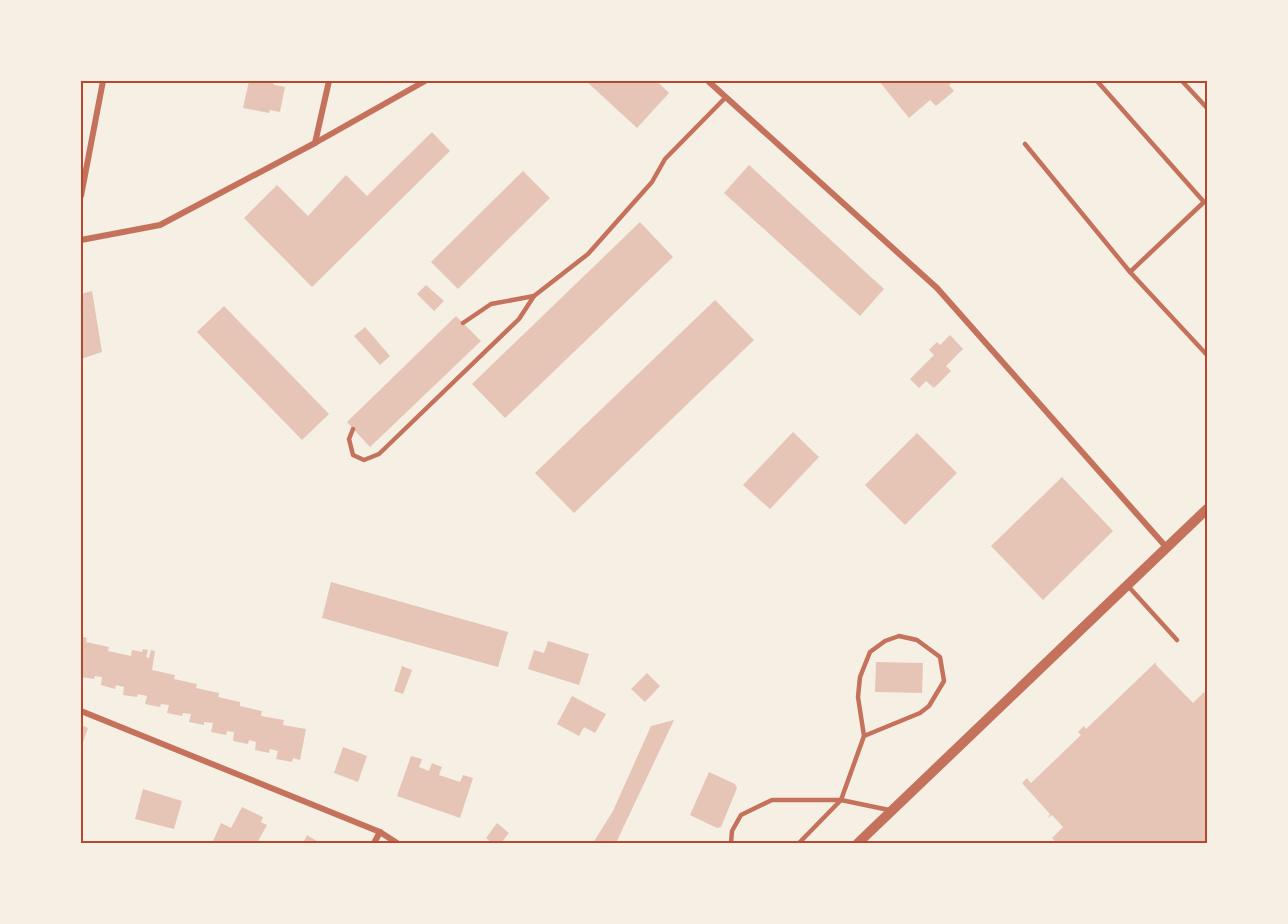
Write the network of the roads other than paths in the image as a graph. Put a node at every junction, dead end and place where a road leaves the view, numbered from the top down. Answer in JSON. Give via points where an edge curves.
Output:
{"nodes":[{"id":1,"x":103,"y":81,"type":"edge"},
{"id":2,"x":329,"y":81,"type":"edge"},
{"id":3,"x":425,"y":81,"type":"edge"},
{"id":4,"x":708,"y":81,"type":"edge"},
{"id":5,"x":1097,"y":81,"type":"edge"},
{"id":6,"x":1182,"y":81,"type":"edge"},
{"id":7,"x":726,"y":97,"type":"junction"},
{"id":8,"x":1207,"y":108,"type":"edge"},
{"id":9,"x":315,"y":143,"type":"junction"},
{"id":10,"x":1025,"y":144,"type":"dead end"},
{"id":11,"x":81,"y":196,"type":"edge"},
{"id":12,"x":1206,"y":204,"type":"edge"},
{"id":13,"x":81,"y":240,"type":"edge"},
{"id":14,"x":1130,"y":272,"type":"junction"},
{"id":15,"x":534,"y":296,"type":"junction"},
{"id":16,"x":463,"y":323,"type":"dead end"},
{"id":17,"x":1207,"y":355,"type":"edge"},
{"id":18,"x":353,"y":429,"type":"dead end"},
{"id":19,"x":1207,"y":509,"type":"edge"},
{"id":20,"x":1167,"y":548,"type":"junction"},
{"id":21,"x":1128,"y":586,"type":"junction"},
{"id":22,"x":1177,"y":640,"type":"dead end"},
{"id":23,"x":81,"y":711,"type":"edge"},
{"id":24,"x":864,"y":735,"type":"junction"},
{"id":25,"x":841,"y":800,"type":"junction"},
{"id":26,"x":892,"y":811,"type":"junction"},
{"id":27,"x":380,"y":832,"type":"junction"},
{"id":28,"x":374,"y":843,"type":"edge"},
{"id":29,"x":397,"y":843,"type":"edge"},
{"id":30,"x":731,"y":843,"type":"edge"},
{"id":31,"x":799,"y":843,"type":"edge"},
{"id":32,"x":858,"y":843,"type":"edge"}],
"edges":[{"from":1,"to":11,"type":"street"},
{"from":2,"to":9,"type":"street"},
{"from":3,"to":9,"type":"street"},
{"from":4,"to":7,"type":"street"},
{"from":5,"to":12,"type":"lane"},
{"from":6,"to":8,"type":"lane"},
{"from":7,"to":15,"type":"lane","via":[[665,159],[652,182],[588,254]]},
{"from":7,"to":20,"type":"street","via":[[937,288]]},
{"from":9,"to":13,"type":"street","via":[[160,225]]},
{"from":10,"to":14,"type":"lane"},
{"from":12,"to":14,"type":"lane"},
{"from":14,"to":17,"type":"lane"},
{"from":15,"to":16,"type":"lane","via":[[491,304]]},
{"from":15,"to":18,"type":"lane","via":[[519,319],[379,454],[364,460],[352,455],[349,439]]},
{"from":19,"to":20,"type":"street"},
{"from":20,"to":21,"type":"street"},
{"from":21,"to":22,"type":"lane"},
{"from":21,"to":26,"type":"street"},
{"from":23,"to":27,"type":"street"},
{"from":24,"to":24,"type":"lane","via":[[929,706],[944,681],[940,657],[917,640],[899,636],[870,652],[860,677],[858,697]]},
{"from":24,"to":25,"type":"lane"},
{"from":25,"to":26,"type":"lane"},
{"from":25,"to":30,"type":"lane","via":[[772,800],[741,815],[732,831]]},
{"from":25,"to":31,"type":"lane"},
{"from":26,"to":32,"type":"street"},
{"from":27,"to":28,"type":"street"},
{"from":27,"to":29,"type":"street"}]}
